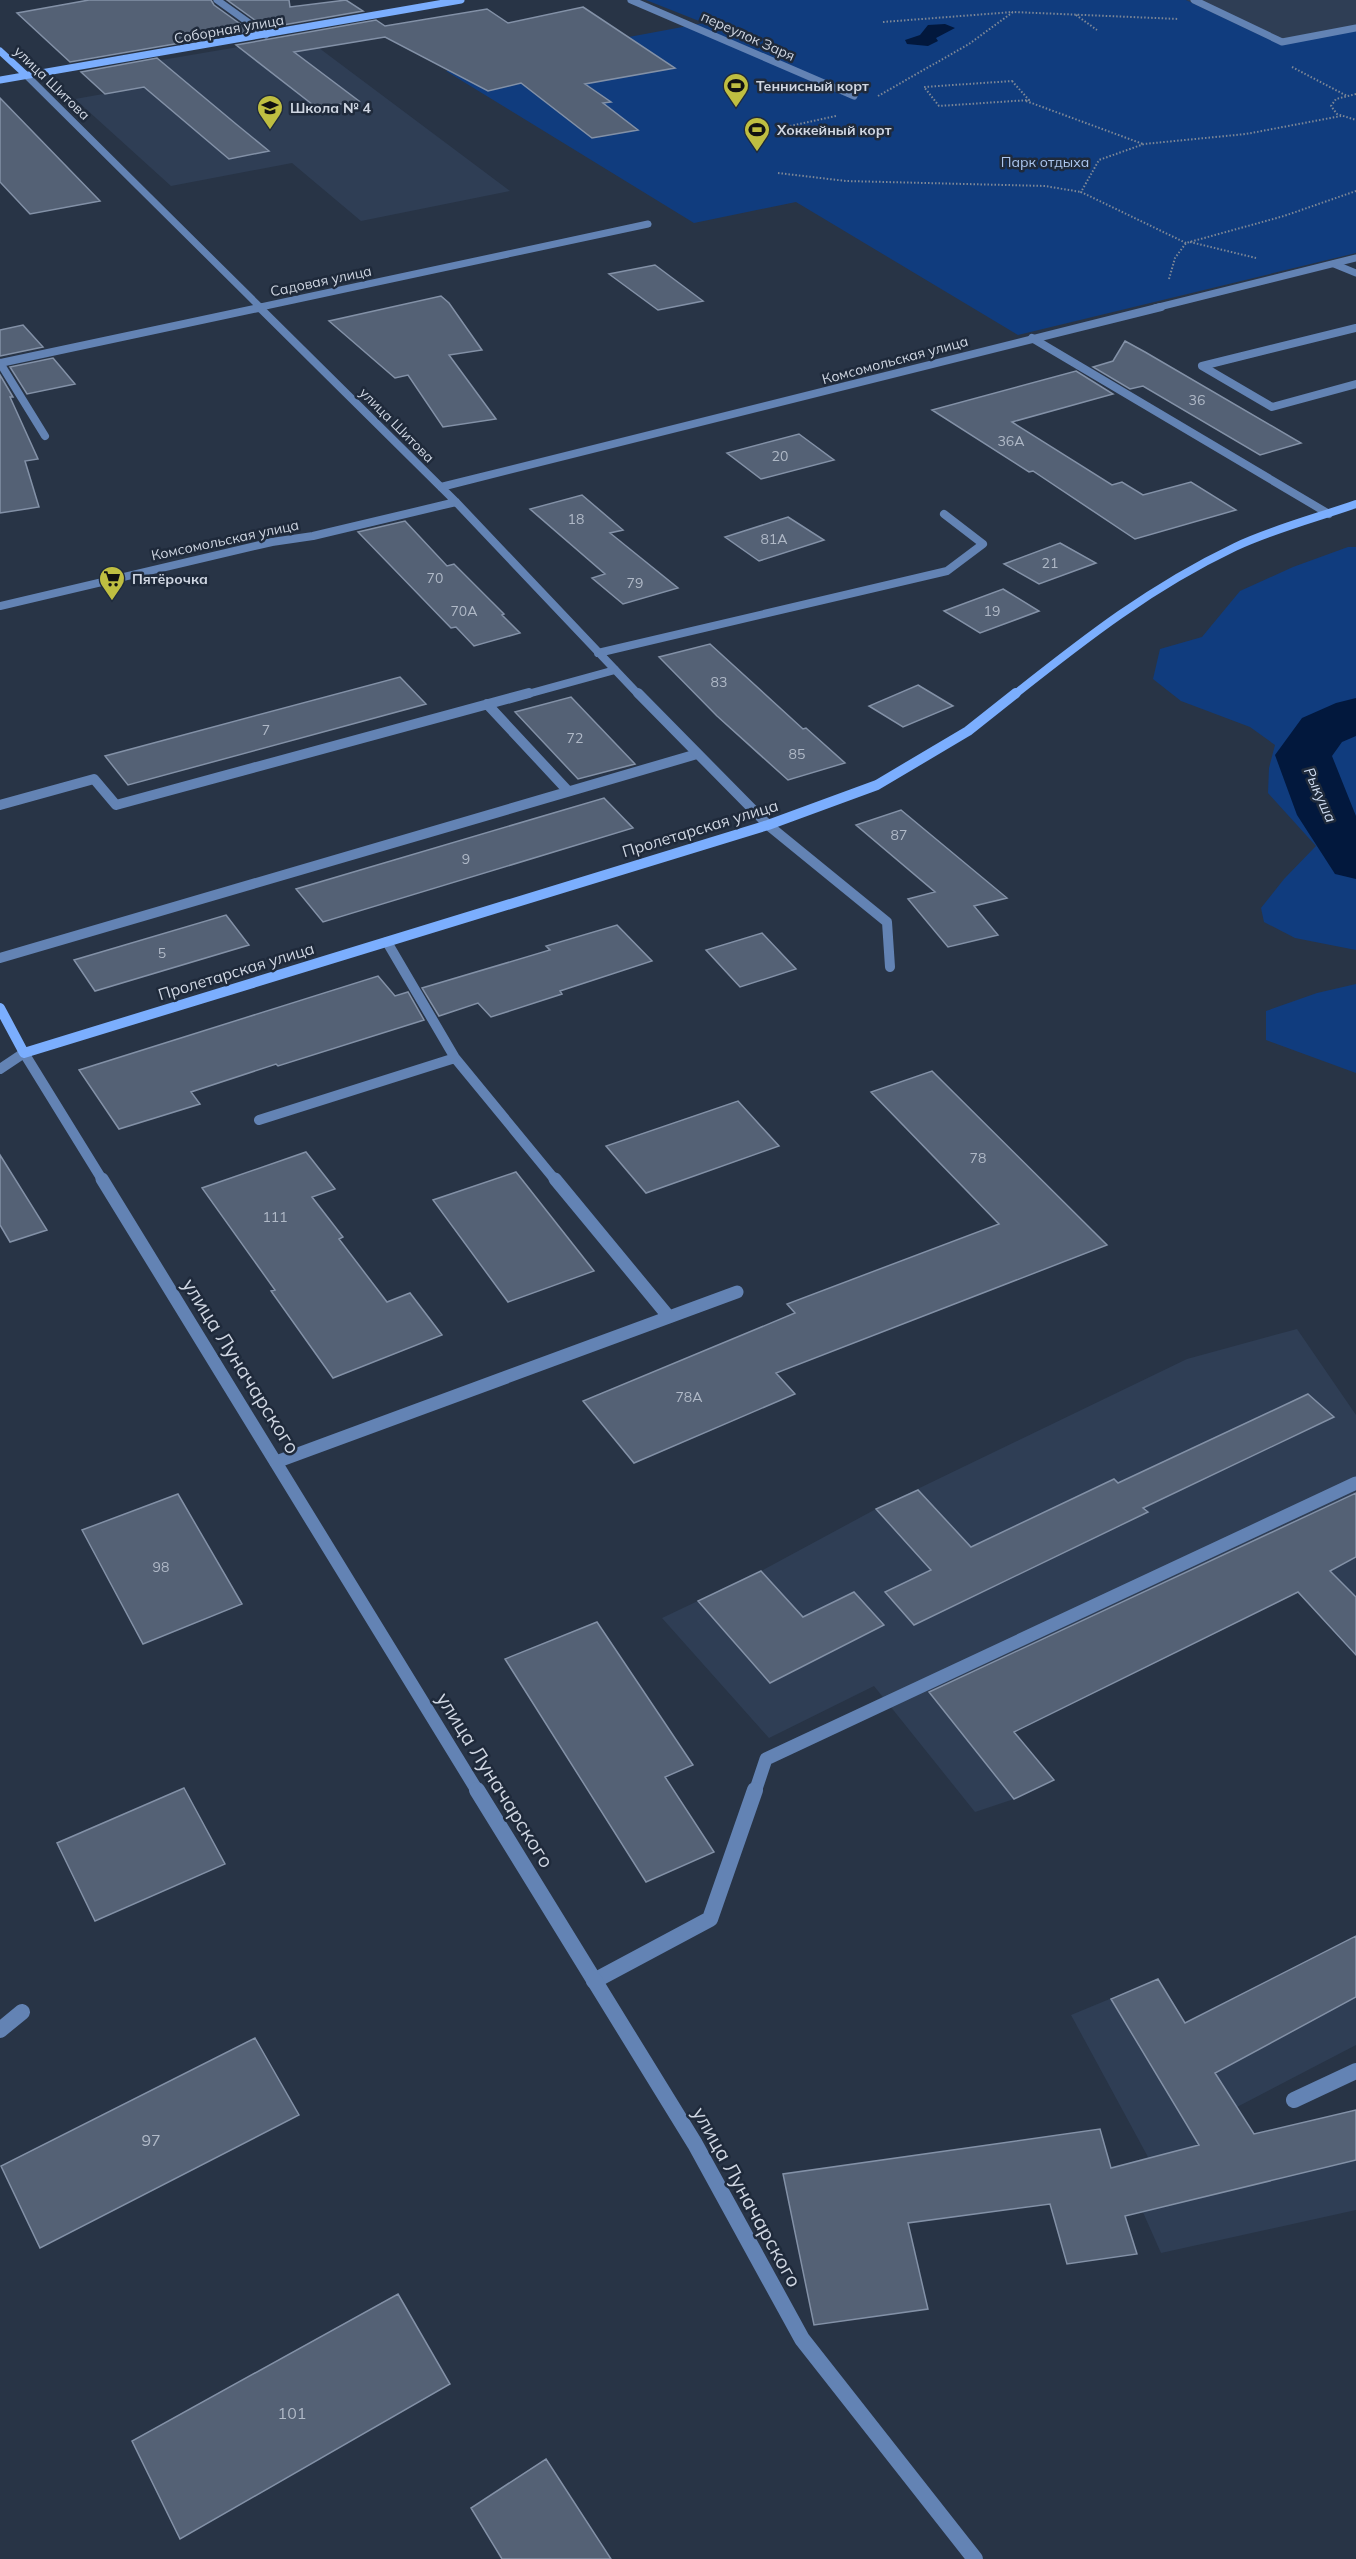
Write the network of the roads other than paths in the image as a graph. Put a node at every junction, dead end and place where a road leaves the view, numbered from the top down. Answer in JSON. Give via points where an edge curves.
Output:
{"nodes":[{"id":1,"x":217,"y":0,"type":"edge"},
{"id":2,"x":461,"y":0,"type":"edge"},
{"id":3,"x":631,"y":0,"type":"edge"},
{"id":4,"x":1194,"y":0,"type":"edge"},
{"id":5,"x":1356,"y":28,"type":"edge"},
{"id":6,"x":266,"y":35,"type":"junction"},
{"id":7,"x":0,"y":51,"type":"edge"},
{"id":8,"x":26,"y":75,"type":"junction"},
{"id":9,"x":0,"y":80,"type":"edge"},
{"id":10,"x":854,"y":96,"type":"dead end"},
{"id":11,"x":648,"y":224,"type":"dead end"},
{"id":12,"x":1356,"y":258,"type":"edge"},
{"id":13,"x":1334,"y":264,"type":"junction"},
{"id":14,"x":1356,"y":273,"type":"edge"},
{"id":15,"x":259,"y":306,"type":"junction"},
{"id":16,"x":1356,"y":328,"type":"edge"},
{"id":17,"x":1032,"y":338,"type":"junction"},
{"id":18,"x":0,"y":363,"type":"edge"},
{"id":19,"x":1356,"y":384,"type":"edge"},
{"id":20,"x":45,"y":436,"type":"dead end"},
{"id":21,"x":441,"y":487,"type":"junction"},
{"id":22,"x":456,"y":502,"type":"junction"},
{"id":23,"x":1356,"y":504,"type":"edge"},
{"id":24,"x":944,"y":514,"type":"dead end"},
{"id":25,"x":1329,"y":514,"type":"junction"},
{"id":26,"x":0,"y":606,"type":"edge"},
{"id":27,"x":598,"y":652,"type":"junction"},
{"id":28,"x":615,"y":670,"type":"junction"},
{"id":29,"x":487,"y":704,"type":"junction"},
{"id":30,"x":696,"y":754,"type":"junction"},
{"id":31,"x":568,"y":790,"type":"junction"},
{"id":32,"x":0,"y":805,"type":"edge"},
{"id":33,"x":768,"y":825,"type":"junction"},
{"id":34,"x":387,"y":942,"type":"junction"},
{"id":35,"x":0,"y":958,"type":"edge"},
{"id":36,"x":890,"y":967,"type":"dead end"},
{"id":37,"x":0,"y":1008,"type":"edge"},
{"id":38,"x":24,"y":1053,"type":"junction"},
{"id":39,"x":455,"y":1058,"type":"junction"},
{"id":40,"x":0,"y":1069,"type":"edge"},
{"id":41,"x":259,"y":1120,"type":"dead end"},
{"id":42,"x":737,"y":1292,"type":"dead end"},
{"id":43,"x":669,"y":1317,"type":"junction"},
{"id":44,"x":276,"y":1462,"type":"junction"},
{"id":45,"x":1356,"y":1483,"type":"edge"},
{"id":46,"x":594,"y":1982,"type":"junction"},
{"id":47,"x":22,"y":2012,"type":"dead end"},
{"id":48,"x":0,"y":2030,"type":"edge"},
{"id":49,"x":1356,"y":2071,"type":"edge"},
{"id":50,"x":1294,"y":2100,"type":"dead end"},
{"id":51,"x":975,"y":2559,"type":"edge"}],
"edges":[{"from":1,"to":6,"type":"street"},
{"from":2,"to":6,"type":"street","name":"Соборная улица"},
{"from":3,"to":10,"type":"street","name":"переулок Заря"},
{"from":4,"to":5,"type":"street","via":[[1282,42]]},
{"from":6,"to":8,"type":"street","name":"Соборная улица"},
{"from":7,"to":8,"type":"street","name":"улица Шитова"},
{"from":8,"to":9,"type":"street","name":"Соборная улица"},
{"from":8,"to":15,"type":"street","name":"улица Шитова"},
{"from":11,"to":15,"type":"street","name":"Садовая улица"},
{"from":12,"to":13,"type":"street","name":"Комсомольская улица"},
{"from":13,"to":14,"type":"street"},
{"from":13,"to":17,"type":"street","name":"Комсомольская улица"},
{"from":15,"to":18,"type":"street","name":"Садовая улица"},
{"from":15,"to":21,"type":"street","name":"улица Шитова"},
{"from":16,"to":19,"type":"street","via":[[1202,366],[1272,407]]},
{"from":17,"to":21,"type":"street","name":"Комсомольская улица"},
{"from":17,"to":25,"type":"street"},
{"from":18,"to":20,"type":"street"},
{"from":21,"to":22,"type":"street","name":"улица Шитова"},
{"from":22,"to":26,"type":"street","name":"Комсомольская улица"},
{"from":22,"to":27,"type":"street","name":"улица Шитова"},
{"from":23,"to":25,"type":"street","name":"Пролетарская улица"},
{"from":24,"to":27,"type":"street","via":[[983,544],[947,572]]},
{"from":25,"to":33,"type":"street","name":"Пролетарская улица","via":[[1238,546],[1153,591],[968,731],[877,785]]},
{"from":27,"to":28,"type":"street","name":"улица Шитова"},
{"from":28,"to":29,"type":"street"},
{"from":28,"to":30,"type":"street","name":"улица Шитова"},
{"from":29,"to":31,"type":"street"},
{"from":29,"to":32,"type":"street","via":[[116,805],[94,778]]},
{"from":30,"to":31,"type":"street"},
{"from":30,"to":33,"type":"street","name":"улица Шитова"},
{"from":31,"to":35,"type":"street"},
{"from":33,"to":34,"type":"street","name":"Пролетарская улица"},
{"from":33,"to":36,"type":"street","name":"улица Шитова","via":[[887,922]]},
{"from":34,"to":38,"type":"street","name":"Пролетарская улица"},
{"from":34,"to":39,"type":"street"},
{"from":37,"to":38,"type":"street","name":"улица Луначарского"},
{"from":38,"to":40,"type":"street","name":"Пролетарская улица"},
{"from":38,"to":44,"type":"street","name":"улица Луначарского"},
{"from":39,"to":41,"type":"street"},
{"from":39,"to":43,"type":"street"},
{"from":42,"to":43,"type":"street"},
{"from":43,"to":44,"type":"street"},
{"from":44,"to":46,"type":"street","name":"улица Луначарского"},
{"from":45,"to":46,"type":"street","via":[[766,1759],[710,1919]]},
{"from":46,"to":51,"type":"street","name":"улица Луначарского","via":[[695,2144],[802,2339]]},
{"from":47,"to":48,"type":"street"},
{"from":49,"to":50,"type":"street"}]}
